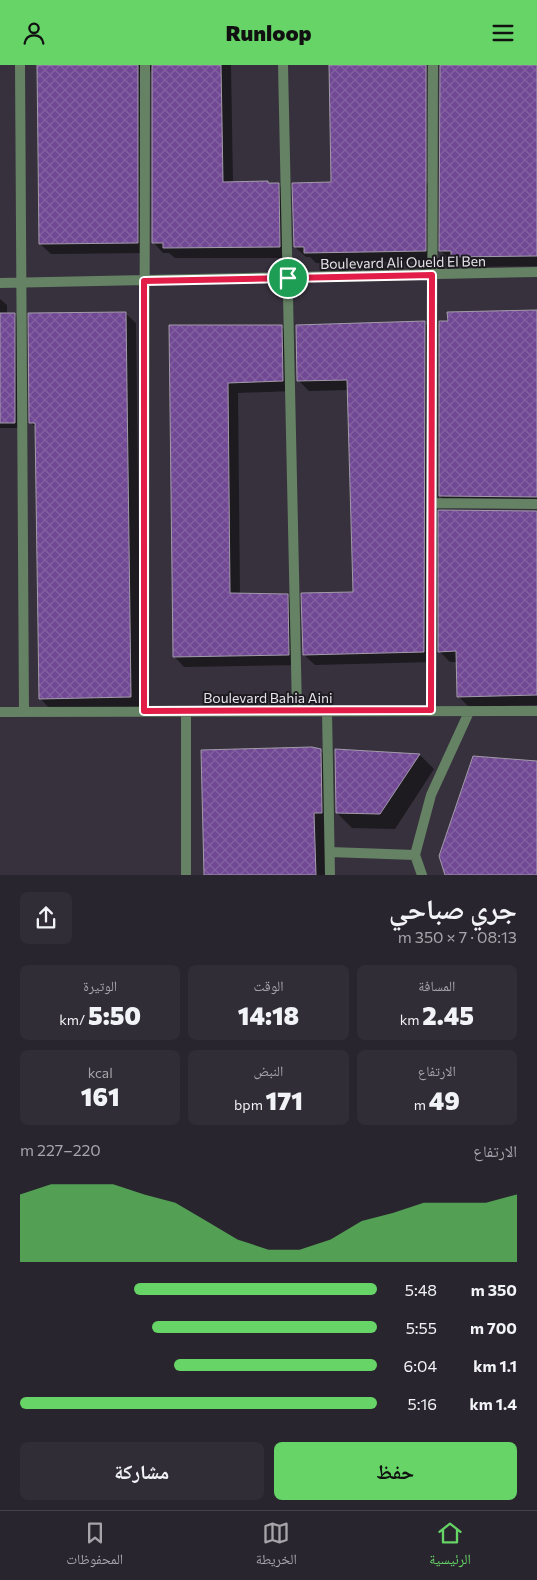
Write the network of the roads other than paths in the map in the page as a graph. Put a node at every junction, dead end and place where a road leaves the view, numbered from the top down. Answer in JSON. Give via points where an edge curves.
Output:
{"nodes":[{"id":1,"x":20,"y":65,"type":"edge"},
{"id":2,"x":145,"y":65,"type":"edge"},
{"id":3,"x":283,"y":65,"type":"edge"},
{"id":4,"x":433,"y":65,"type":"edge"},
{"id":5,"x":537,"y":272,"type":"edge"},
{"id":6,"x":432,"y":275,"type":"junction"},
{"id":7,"x":288,"y":278,"type":"junction"},
{"id":8,"x":144,"y":281,"type":"junction"},
{"id":9,"x":0,"y":283,"type":"edge"},
{"id":10,"x":22,"y":284,"type":"junction"},
{"id":11,"x":432,"y":503,"type":"junction"},
{"id":12,"x":537,"y":504,"type":"edge"},
{"id":13,"x":431,"y":710,"type":"junction"},
{"id":14,"x":144,"y":711,"type":"junction"},
{"id":15,"x":186,"y":711,"type":"junction"},
{"id":16,"x":297,"y":711,"type":"junction"},
{"id":17,"x":327,"y":711,"type":"junction"},
{"id":18,"x":537,"y":711,"type":"edge"},
{"id":19,"x":0,"y":712,"type":"edge"},
{"id":20,"x":24,"y":712,"type":"junction"},
{"id":21,"x":469,"y":712,"type":"junction"},
{"id":22,"x":330,"y":852,"type":"junction"},
{"id":23,"x":415,"y":855,"type":"junction"},
{"id":24,"x":186,"y":875,"type":"edge"},
{"id":25,"x":330,"y":875,"type":"edge"},
{"id":26,"x":422,"y":875,"type":"edge"}],
"edges":[{"from":1,"to":10,"type":"street"},
{"from":2,"to":8,"type":"street"},
{"from":3,"to":7,"type":"street"},
{"from":4,"to":6,"type":"street"},
{"from":5,"to":6,"type":"street","name":"Boulevard Ali Oueld El Ben"},
{"from":6,"to":7,"type":"street","name":"Boulevard Ali Oueld El Ben"},
{"from":6,"to":11,"type":"street"},
{"from":7,"to":8,"type":"street","name":"Boulevard Ali Oueld El Ben"},
{"from":7,"to":16,"type":"street"},
{"from":8,"to":10,"type":"street","name":"Boulevard Ali Oueld El Ben"},
{"from":8,"to":14,"type":"street"},
{"from":9,"to":10,"type":"street","name":"Boulevard Ali Oueld El Ben"},
{"from":10,"to":20,"type":"street"},
{"from":11,"to":12,"type":"street"},
{"from":11,"to":13,"type":"street"},
{"from":13,"to":17,"type":"street","name":"Boulevard Bahia Aini"},
{"from":13,"to":21,"type":"street","name":"Boulevard Bahia Aini"},
{"from":14,"to":15,"type":"street","name":"Boulevard Bahia Aini"},
{"from":14,"to":20,"type":"street","name":"Boulevard Bahia Aini"},
{"from":15,"to":16,"type":"street","name":"Boulevard Bahia Aini"},
{"from":15,"to":24,"type":"street"},
{"from":16,"to":17,"type":"street","name":"Boulevard Bahia Aini"},
{"from":17,"to":22,"type":"street"},
{"from":18,"to":21,"type":"street","name":"Boulevard Bahia Aini"},
{"from":19,"to":20,"type":"street","name":"Boulevard Bahia Aini"},
{"from":21,"to":23,"type":"street","via":[[432,795]]},
{"from":22,"to":23,"type":"street"},
{"from":22,"to":25,"type":"street"},
{"from":23,"to":26,"type":"street"}]}
